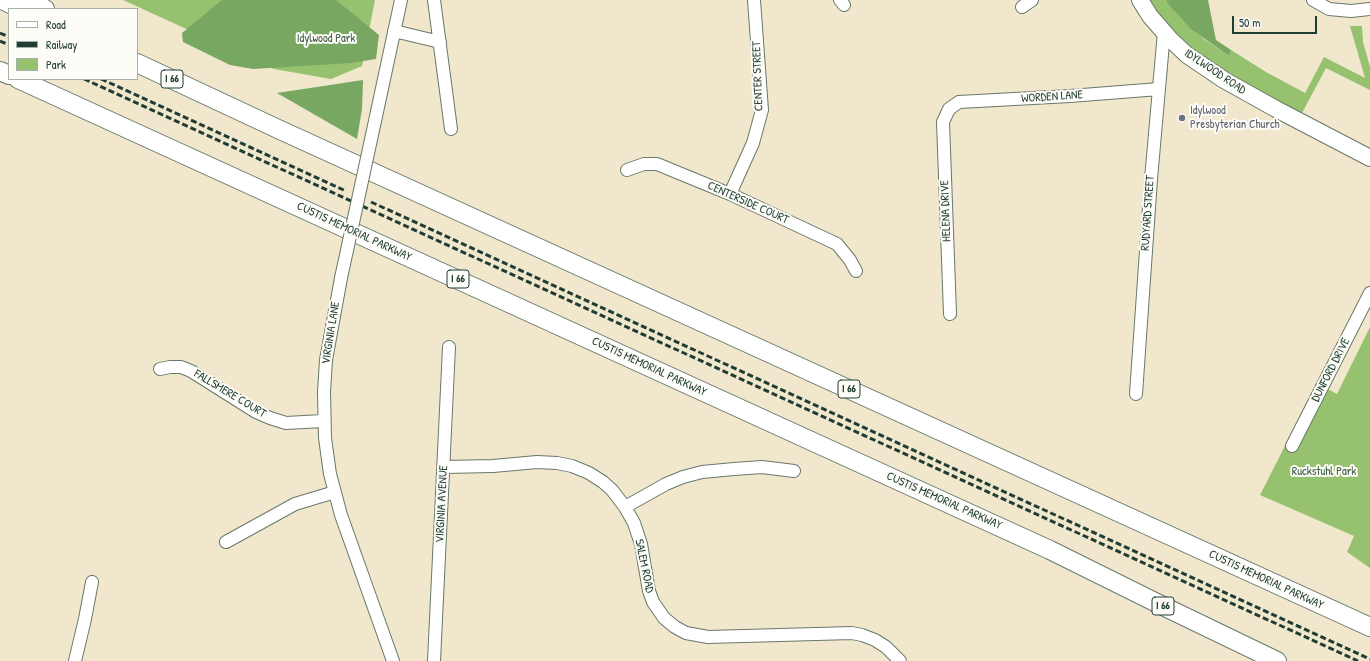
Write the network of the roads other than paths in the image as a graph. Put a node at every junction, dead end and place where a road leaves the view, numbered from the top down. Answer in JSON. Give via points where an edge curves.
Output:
{"nodes":[{"id":1,"x":2,"y":0,"type":"edge"},
{"id":2,"x":28,"y":0,"type":"edge"},
{"id":3,"x":400,"y":0,"type":"edge"},
{"id":4,"x":434,"y":0,"type":"edge"},
{"id":5,"x":754,"y":0,"type":"edge"},
{"id":6,"x":1032,"y":0,"type":"edge"},
{"id":7,"x":1140,"y":0,"type":"edge"},
{"id":8,"x":1313,"y":0,"type":"edge"},
{"id":9,"x":1022,"y":7,"type":"dead end"},
{"id":10,"x":19,"y":8,"type":"edge"},
{"id":11,"x":43,"y":8,"type":"edge"},
{"id":12,"x":1370,"y":9,"type":"edge"},
{"id":13,"x":394,"y":31,"type":"junction"},
{"id":14,"x":1164,"y":32,"type":"junction"},
{"id":15,"x":440,"y":42,"type":"junction"},
{"id":16,"x":138,"y":59,"type":"edge"},
{"id":17,"x":138,"y":62,"type":"edge"},
{"id":18,"x":138,"y":66,"type":"edge"},
{"id":19,"x":20,"y":80,"type":"edge"},
{"id":20,"x":1158,"y":89,"type":"junction"},
{"id":21,"x":208,"y":95,"type":"junction"},
{"id":22,"x":949,"y":109,"type":"joint"},
{"id":23,"x":452,"y":129,"type":"dead end"},
{"id":24,"x":1370,"y":158,"type":"edge"},
{"id":25,"x":627,"y":170,"type":"dead end"},
{"id":26,"x":730,"y":194,"type":"junction"},
{"id":27,"x":856,"y":271,"type":"dead end"},
{"id":28,"x":1370,"y":294,"type":"edge"},
{"id":29,"x":950,"y":314,"type":"dead end"},
{"id":30,"x":450,"y":347,"type":"dead end"},
{"id":31,"x":160,"y":370,"type":"dead end"},
{"id":32,"x":1136,"y":394,"type":"dead end"},
{"id":33,"x":323,"y":421,"type":"junction"},
{"id":34,"x":1292,"y":446,"type":"dead end"},
{"id":35,"x":444,"y":467,"type":"junction"},
{"id":36,"x":794,"y":471,"type":"dead end"},
{"id":37,"x":334,"y":492,"type":"junction"},
{"id":38,"x":625,"y":507,"type":"junction"},
{"id":39,"x":226,"y":542,"type":"dead end"},
{"id":40,"x":92,"y":582,"type":"dead end"},
{"id":41,"x":1370,"y":627,"type":"edge"},
{"id":42,"x":75,"y":661,"type":"edge"},
{"id":43,"x":393,"y":661,"type":"edge"},
{"id":44,"x":434,"y":661,"type":"edge"},
{"id":45,"x":900,"y":661,"type":"edge"},
{"id":46,"x":1277,"y":661,"type":"edge"}],
"edges":[{"from":1,"to":10,"type":"highway"},
{"from":2,"to":11,"type":"highway"},
{"from":3,"to":13,"type":"street","name":"VIRGINIA LANE"},
{"from":4,"to":15,"type":"street"},
{"from":5,"to":26,"type":"street","name":"CENTER STREET","via":[[762,110],[753,143]]},
{"from":6,"to":9,"type":"street"},
{"from":7,"to":14,"type":"main road","name":"IDYLWOOD ROAD"},
{"from":8,"to":12,"type":"street","via":[[1329,9]]},
{"from":13,"to":15,"type":"street"},
{"from":13,"to":33,"type":"street","name":"VIRGINIA LANE","bridge":true,"via":[[326,360]]},
{"from":14,"to":20,"type":"street","name":"RUDYARD STREET"},
{"from":14,"to":24,"type":"main road","name":"IDYLWOOD ROAD","via":[[1187,55],[1224,80]]},
{"from":15,"to":23,"type":"street"},
{"from":16,"to":21,"type":"highway"},
{"from":17,"to":21,"type":"highway","name":"CUSTIS MEMORIAL PARKWAY","number":"I 66"},
{"from":18,"to":21,"type":"highway"},
{"from":19,"to":46,"type":"highway","name":"CUSTIS MEMORIAL PARKWAY","number":"I 66","via":[[1043,547]]},
{"from":20,"to":22,"type":"street","name":"WORDEN LANE","via":[[959,102]]},
{"from":20,"to":32,"type":"street","name":"RUDYARD STREET"},
{"from":21,"to":41,"type":"highway","name":"CUSTIS MEMORIAL PARKWAY","number":"I 66"},
{"from":22,"to":29,"type":"street","name":"HELENA DRIVE","via":[[943,122]]},
{"from":25,"to":26,"type":"street","name":"CENTERSIDE COURT","via":[[644,164],[657,164]]},
{"from":26,"to":27,"type":"street","name":"CENTERSIDE COURT","via":[[837,244]]},
{"from":28,"to":34,"type":"street","name":"DUNFORD DRIVE"},
{"from":30,"to":35,"type":"street","name":"VIRGINIA AVENUE"},
{"from":31,"to":33,"type":"street","name":"FALLSMERE COURT","via":[[176,367],[191,371],[256,412],[270,418],[286,423]]},
{"from":33,"to":37,"type":"street","name":"VIRGINIA LANE"},
{"from":35,"to":38,"type":"street","name":"SALEM ROAD","via":[[537,462],[564,465],[603,482]]},
{"from":35,"to":44,"type":"street","name":"VIRGINIA AVENUE"},
{"from":36,"to":38,"type":"street","via":[[762,467],[702,472],[666,484]]},
{"from":37,"to":39,"type":"street","via":[[295,504]]},
{"from":37,"to":43,"type":"street","name":"VIRGINIA LANE"},
{"from":38,"to":45,"type":"street","name":"SALEM ROAD","via":[[641,544],[648,591],[664,618],[675,627],[686,633],[708,637],[852,633],[875,640]]},
{"from":40,"to":42,"type":"street"}]}
